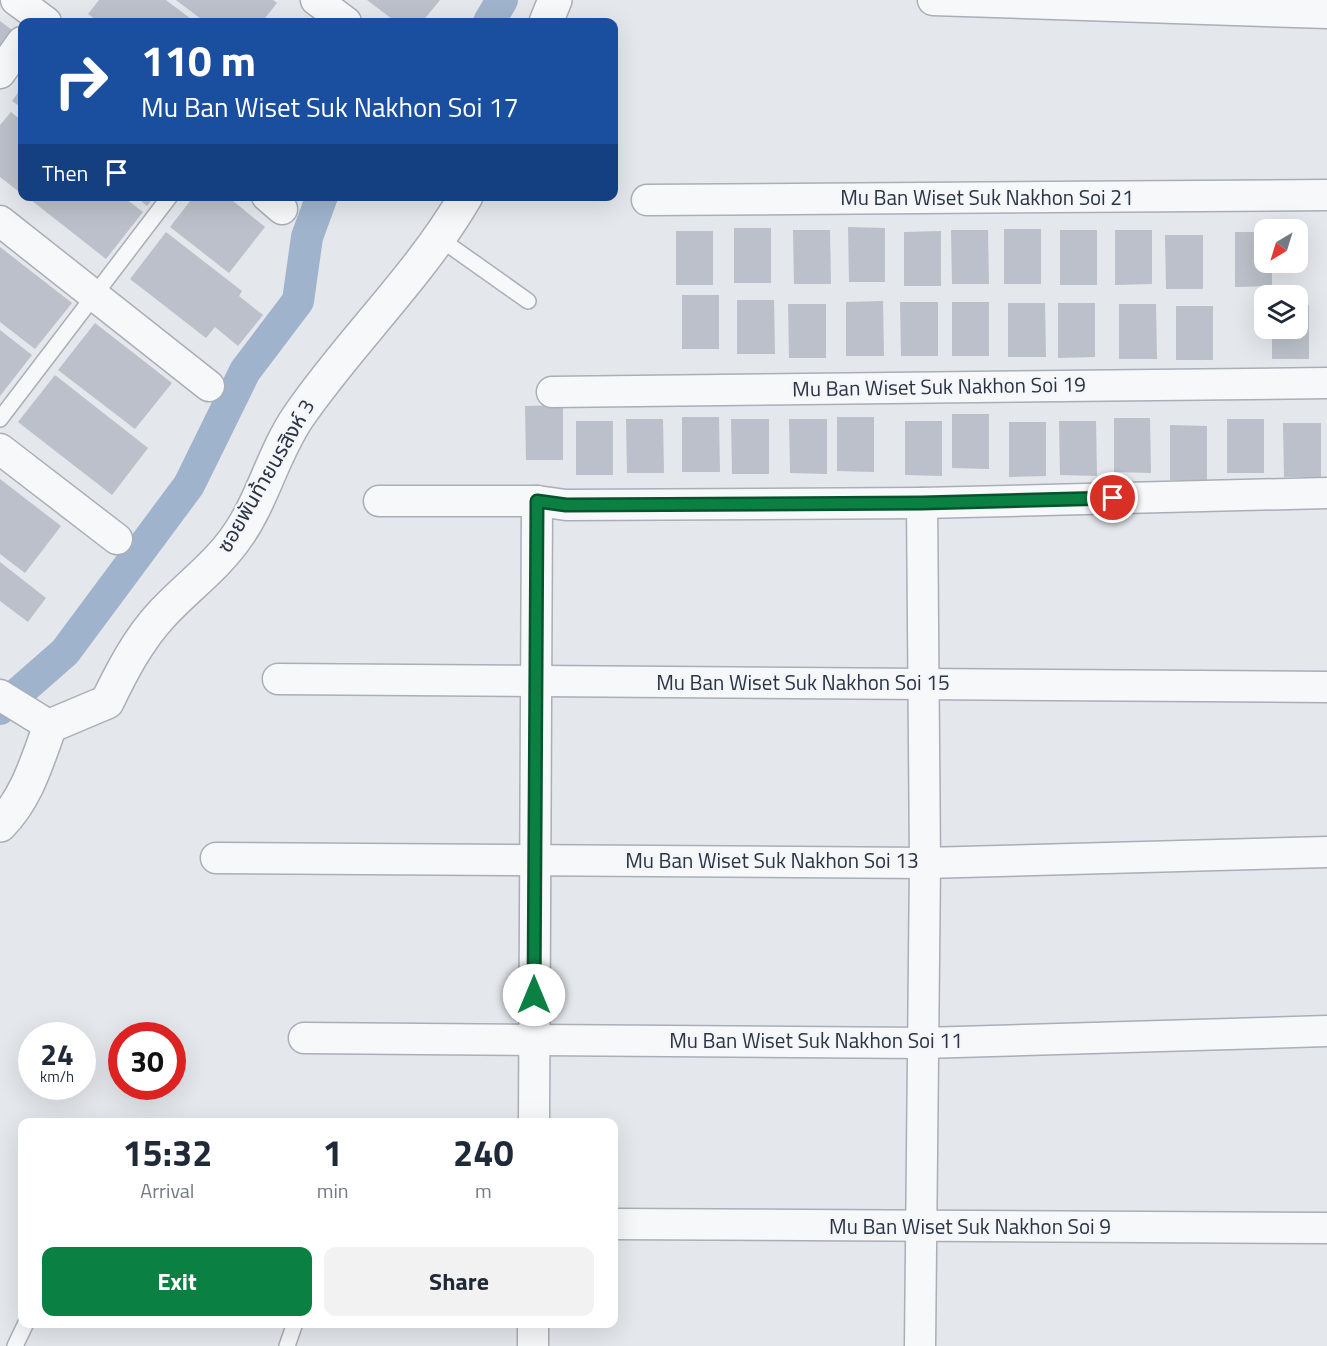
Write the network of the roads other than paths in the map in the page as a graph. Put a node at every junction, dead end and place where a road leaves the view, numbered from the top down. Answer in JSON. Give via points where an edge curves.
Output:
{"nodes":[{"id":1,"x":16,"y":0,"type":"edge"},
{"id":2,"x":316,"y":0,"type":"edge"},
{"id":3,"x":555,"y":0,"type":"edge"},
{"id":4,"x":933,"y":0,"type":"edge"},
{"id":5,"x":1327,"y":13,"type":"edge"},
{"id":6,"x":44,"y":16,"type":"edge"},
{"id":7,"x":341,"y":18,"type":"edge"},
{"id":8,"x":548,"y":18,"type":"edge"},
{"id":9,"x":18,"y":48,"type":"edge"},
{"id":10,"x":0,"y":73,"type":"edge"},
{"id":11,"x":1327,"y":195,"type":"edge"},
{"id":12,"x":648,"y":200,"type":"dead end"},
{"id":13,"x":166,"y":201,"type":"edge"},
{"id":14,"x":463,"y":201,"type":"edge"},
{"id":15,"x":0,"y":221,"type":"edge"},
{"id":16,"x":440,"y":238,"type":"junction"},
{"id":17,"x":94,"y":297,"type":"junction"},
{"id":18,"x":528,"y":301,"type":"dead end"},
{"id":19,"x":1327,"y":383,"type":"edge"},
{"id":20,"x":209,"y":386,"type":"dead end"},
{"id":21,"x":552,"y":392,"type":"dead end"},
{"id":22,"x":0,"y":419,"type":"edge"},
{"id":23,"x":0,"y":449,"type":"edge"},
{"id":24,"x":1327,"y":493,"type":"edge"},
{"id":25,"x":379,"y":501,"type":"dead end"},
{"id":26,"x":537,"y":501,"type":"junction"},
{"id":27,"x":922,"y":503,"type":"junction"},
{"id":28,"x":117,"y":539,"type":"dead end"},
{"id":29,"x":278,"y":679,"type":"dead end"},
{"id":30,"x":536,"y":681,"type":"junction"},
{"id":31,"x":924,"y":684,"type":"junction"},
{"id":32,"x":1327,"y":687,"type":"edge"},
{"id":33,"x":10,"y":702,"type":"edge"},
{"id":34,"x":50,"y":726,"type":"junction"},
{"id":35,"x":0,"y":825,"type":"edge"},
{"id":36,"x":1327,"y":852,"type":"edge"},
{"id":37,"x":216,"y":858,"type":"dead end"},
{"id":38,"x":535,"y":860,"type":"junction"},
{"id":39,"x":925,"y":863,"type":"junction"},
{"id":40,"x":1327,"y":1031,"type":"edge"},
{"id":41,"x":304,"y":1038,"type":"dead end"},
{"id":42,"x":534,"y":1040,"type":"junction"},
{"id":43,"x":923,"y":1043,"type":"junction"},
{"id":44,"x":534,"y":1118,"type":"edge"},
{"id":45,"x":618,"y":1224,"type":"edge"},
{"id":46,"x":921,"y":1227,"type":"junction"},
{"id":47,"x":1327,"y":1228,"type":"edge"},
{"id":48,"x":24,"y":1328,"type":"edge"},
{"id":49,"x":293,"y":1328,"type":"edge"},
{"id":50,"x":533,"y":1328,"type":"edge"},
{"id":51,"x":15,"y":1346,"type":"edge"},
{"id":52,"x":287,"y":1346,"type":"edge"},
{"id":53,"x":533,"y":1346,"type":"edge"},
{"id":54,"x":920,"y":1346,"type":"edge"}],
"edges":[{"from":1,"to":6,"type":"street"},
{"from":2,"to":7,"type":"street"},
{"from":3,"to":8,"type":"street"},
{"from":4,"to":5,"type":"street"},
{"from":9,"to":10,"type":"street"},
{"from":11,"to":12,"type":"street","name":"Mu Ban Wiset Suk Nakhon Soi 21"},
{"from":13,"to":17,"type":"lane"},
{"from":14,"to":16,"type":"street","name":"ซอยพันท้ายนรสิงห์ 3"},
{"from":15,"to":17,"type":"street"},
{"from":16,"to":18,"type":"lane"},
{"from":16,"to":34,"type":"street","name":"ซอยพันท้ายนรสิงห์ 3","via":[[317,389],[296,420],[238,534],[216,563],[148,631],[107,702]]},
{"from":17,"to":20,"type":"street"},
{"from":17,"to":22,"type":"lane"},
{"from":19,"to":21,"type":"street","name":"Mu Ban Wiset Suk Nakhon Soi 19"},
{"from":23,"to":28,"type":"street"},
{"from":24,"to":27,"type":"street"},
{"from":25,"to":26,"type":"street"},
{"from":26,"to":27,"type":"street","via":[[566,505]]},
{"from":26,"to":30,"type":"street"},
{"from":27,"to":31,"type":"street"},
{"from":29,"to":30,"type":"street","name":"Mu Ban Wiset Suk Nakhon Soi 15"},
{"from":30,"to":31,"type":"street","name":"Mu Ban Wiset Suk Nakhon Soi 15"},
{"from":30,"to":38,"type":"street"},
{"from":31,"to":32,"type":"street","name":"Mu Ban Wiset Suk Nakhon Soi 15"},
{"from":31,"to":39,"type":"street"},
{"from":33,"to":34,"type":"street"},
{"from":34,"to":35,"type":"street","via":[[14,812]]},
{"from":36,"to":39,"type":"street","name":"Mu Ban Wiset Suk Nakhon Soi 13"},
{"from":37,"to":38,"type":"street","name":"Mu Ban Wiset Suk Nakhon Soi 13"},
{"from":38,"to":39,"type":"street","name":"Mu Ban Wiset Suk Nakhon Soi 13"},
{"from":38,"to":42,"type":"street"},
{"from":39,"to":43,"type":"street"},
{"from":40,"to":43,"type":"street","name":"Mu Ban Wiset Suk Nakhon Soi 11"},
{"from":41,"to":42,"type":"street","name":"Mu Ban Wiset Suk Nakhon Soi 11"},
{"from":42,"to":43,"type":"street","name":"Mu Ban Wiset Suk Nakhon Soi 11"},
{"from":42,"to":44,"type":"street"},
{"from":43,"to":46,"type":"street"},
{"from":45,"to":46,"type":"street","name":"Mu Ban Wiset Suk Nakhon Soi 9"},
{"from":46,"to":47,"type":"street","name":"Mu Ban Wiset Suk Nakhon Soi 9"},
{"from":46,"to":54,"type":"street"},
{"from":48,"to":51,"type":"lane"},
{"from":49,"to":52,"type":"lane"},
{"from":50,"to":53,"type":"street"}]}
